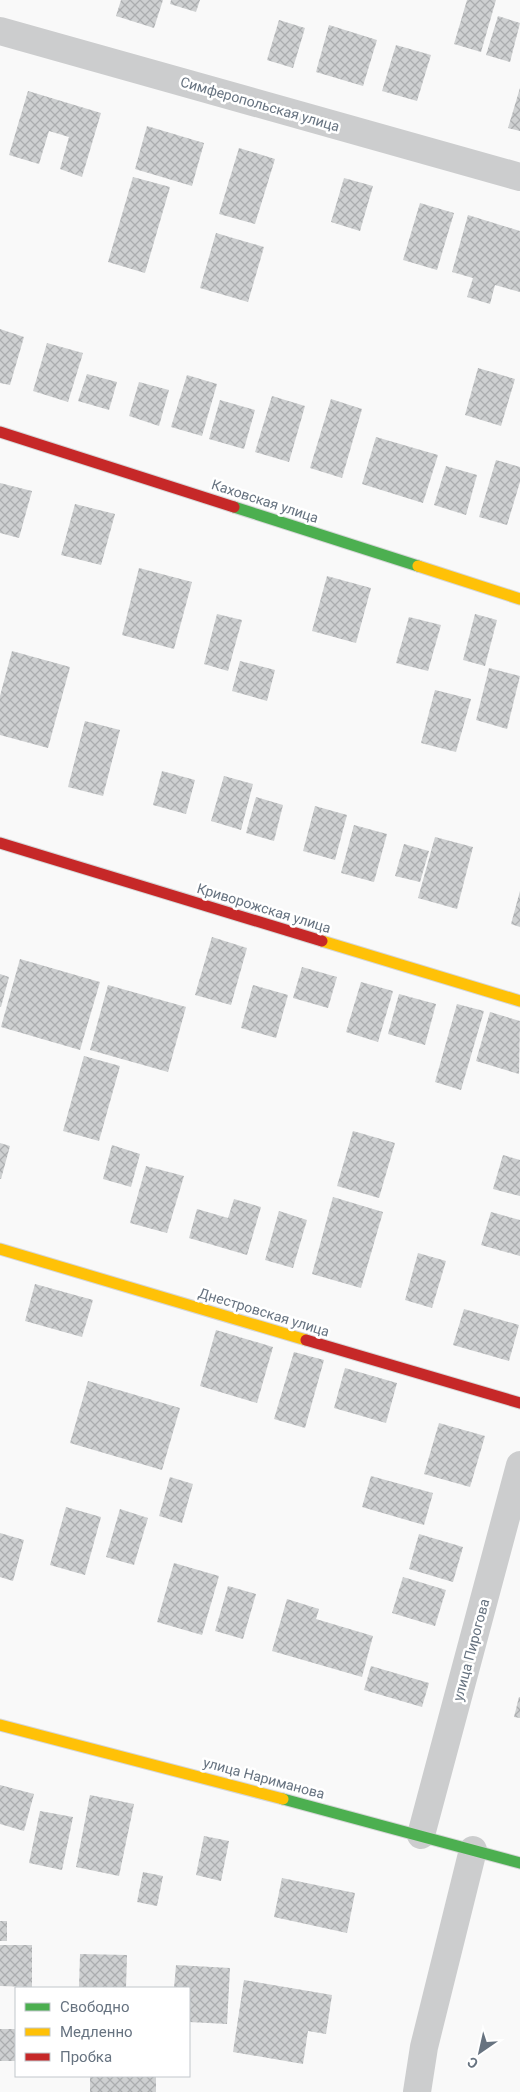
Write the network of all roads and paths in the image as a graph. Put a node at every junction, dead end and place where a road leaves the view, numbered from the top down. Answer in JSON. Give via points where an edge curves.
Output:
{"nodes":[{"id":1,"x":0,"y":31,"type":"edge"},
{"id":2,"x":520,"y":177,"type":"edge"},
{"id":3,"x":0,"y":432,"type":"edge"},
{"id":4,"x":520,"y":599,"type":"edge"},
{"id":5,"x":0,"y":843,"type":"edge"},
{"id":6,"x":520,"y":1001,"type":"edge"},
{"id":7,"x":0,"y":1249,"type":"edge"},
{"id":8,"x":520,"y":1403,"type":"edge"},
{"id":9,"x":520,"y":1465,"type":"edge"},
{"id":10,"x":0,"y":1725,"type":"edge"},
{"id":11,"x":421,"y":1835,"type":"junction"},
{"id":12,"x":473,"y":1850,"type":"junction"},
{"id":13,"x":520,"y":1863,"type":"edge"},
{"id":14,"x":417,"y":2092,"type":"edge"}],
"edges":[{"from":1,"to":2,"type":"street","name":"Симферопольская улица"},
{"from":3,"to":4,"type":"street","name":"Каховская улица"},
{"from":5,"to":6,"type":"street","name":"Криворожская улица"},
{"from":7,"to":8,"type":"street","name":"Днестровская улица"},
{"from":9,"to":11,"type":"street","name":"улица Пирогова"},
{"from":10,"to":11,"type":"street","name":"улица Нариманова"},
{"from":11,"to":12,"type":"street","name":"улица Нариманова"},
{"from":12,"to":13,"type":"street","name":"улица Нариманова"},
{"from":12,"to":14,"type":"street","via":[[424,2047]]}]}
